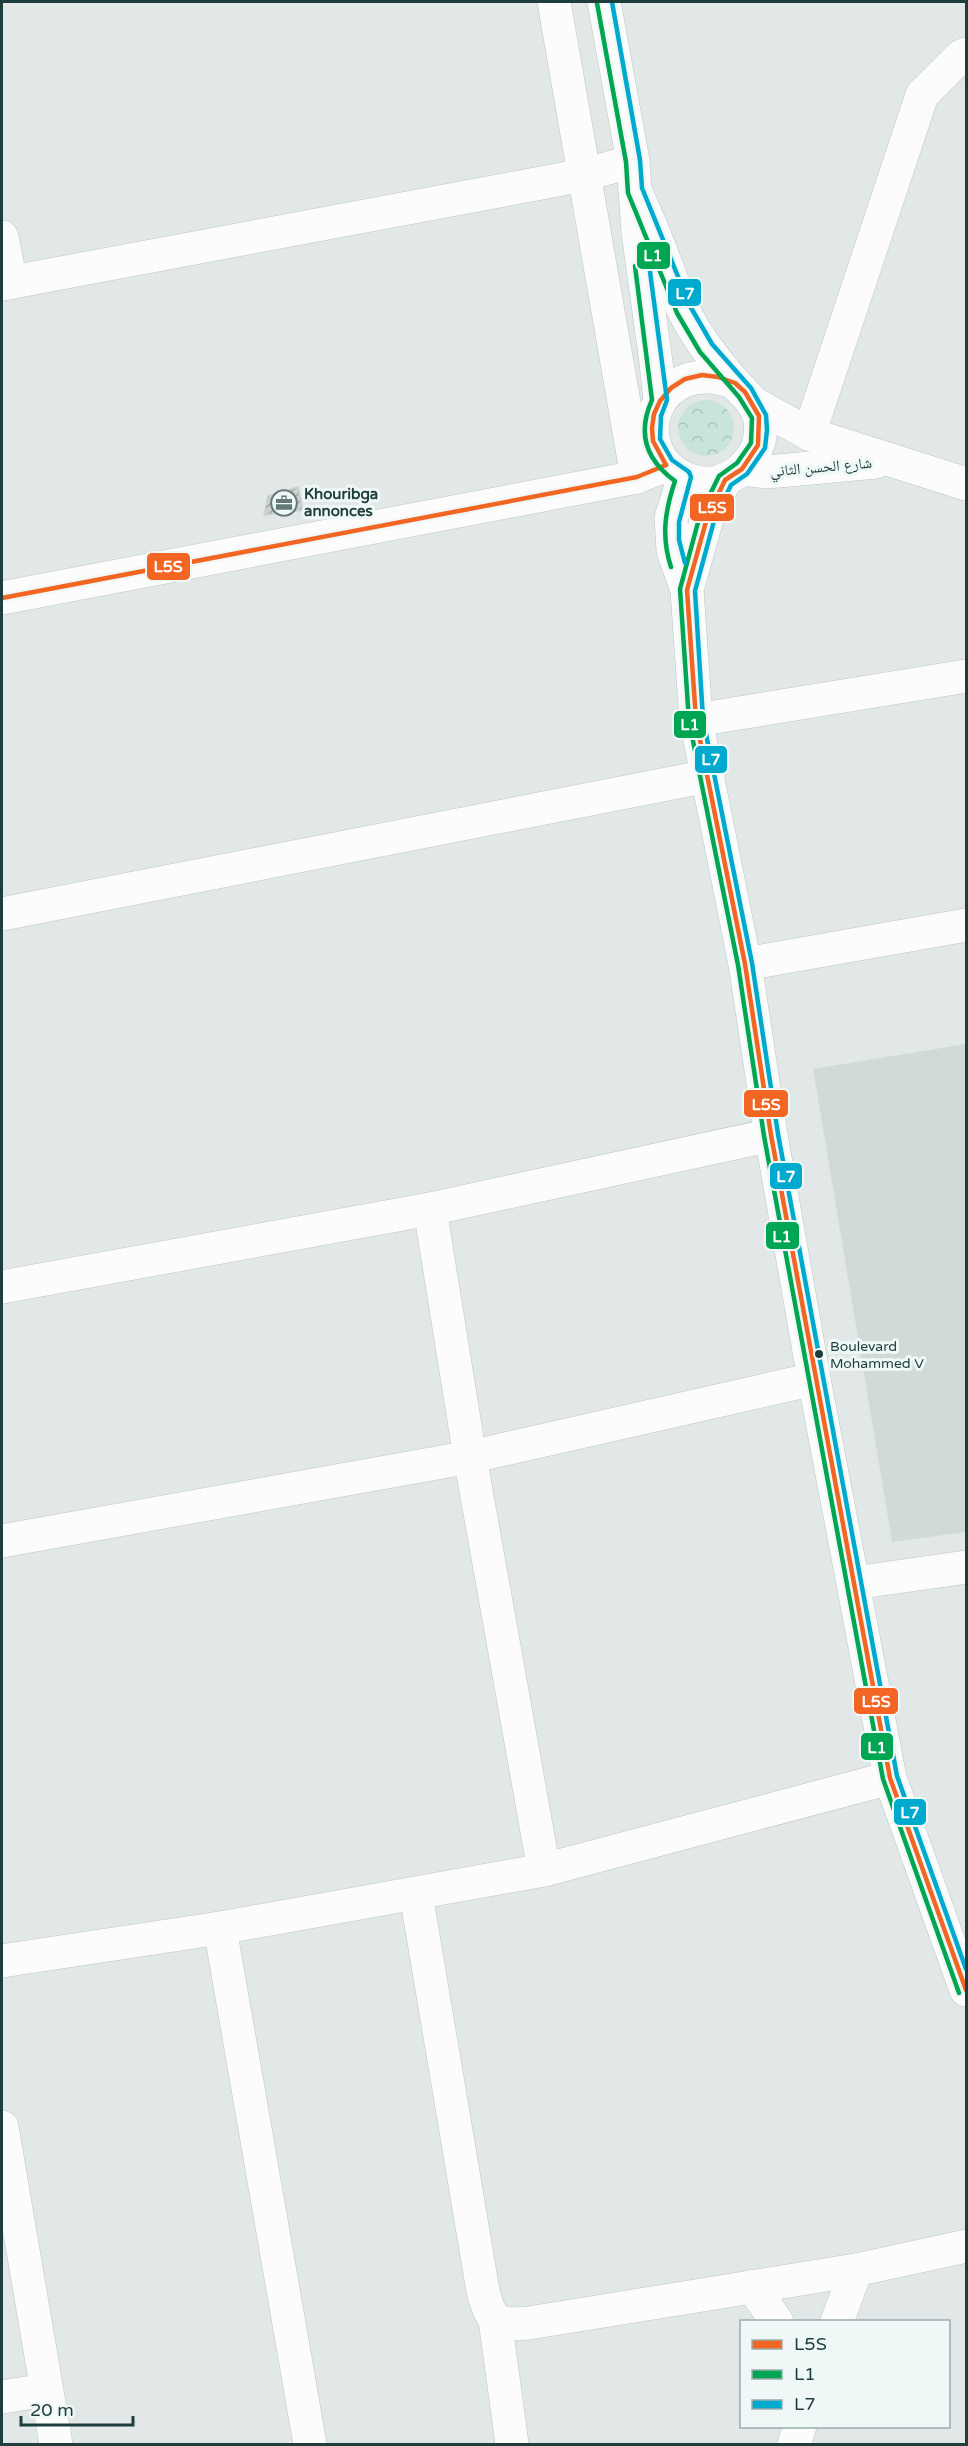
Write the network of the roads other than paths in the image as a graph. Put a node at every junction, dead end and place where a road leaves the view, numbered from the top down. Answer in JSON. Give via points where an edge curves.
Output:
{"nodes":[{"id":1,"x":554,"y":2,"type":"edge"},
{"id":2,"x":604,"y":2,"type":"edge"},
{"id":3,"x":966,"y":54,"type":"edge"},
{"id":4,"x":584,"y":175,"type":"junction"},
{"id":5,"x":634,"y":175,"type":"junction"},
{"id":6,"x":2,"y":237,"type":"edge"},
{"id":7,"x":6,"y":283,"type":"edge"},
{"id":8,"x":744,"y":393,"type":"junction"},
{"id":9,"x":660,"y":401,"type":"junction"},
{"id":10,"x":809,"y":434,"type":"junction"},
{"id":11,"x":892,"y":461,"type":"junction"},
{"id":12,"x":662,"y":473,"type":"junction"},
{"id":13,"x":734,"y":474,"type":"junction"},
{"id":14,"x":966,"y":484,"type":"edge"},
{"id":15,"x":687,"y":590,"type":"junction"},
{"id":16,"x":2,"y":598,"type":"edge"},
{"id":17,"x":966,"y":676,"type":"edge"},
{"id":18,"x":696,"y":720,"type":"junction"},
{"id":19,"x":708,"y":776,"type":"junction"},
{"id":20,"x":2,"y":914,"type":"edge"},
{"id":21,"x":966,"y":926,"type":"edge"},
{"id":22,"x":745,"y":964,"type":"junction"},
{"id":23,"x":771,"y":1135,"type":"junction"},
{"id":24,"x":430,"y":1209,"type":"junction"},
{"id":25,"x":2,"y":1287,"type":"edge"},
{"id":26,"x":814,"y":1379,"type":"junction"},
{"id":27,"x":470,"y":1457,"type":"junction"},
{"id":28,"x":2,"y":1541,"type":"edge"},
{"id":29,"x":966,"y":1567,"type":"edge"},
{"id":30,"x":854,"y":1583,"type":"junction"},
{"id":31,"x":890,"y":1778,"type":"junction"},
{"id":32,"x":544,"y":1870,"type":"junction"},
{"id":33,"x":416,"y":1894,"type":"junction"},
{"id":34,"x":220,"y":1928,"type":"junction"},
{"id":35,"x":2,"y":1961,"type":"edge"},
{"id":36,"x":966,"y":1990,"type":"edge"},
{"id":37,"x":2,"y":2127,"type":"edge"},
{"id":38,"x":966,"y":2246,"type":"edge"},
{"id":39,"x":856,"y":2270,"type":"junction"},
{"id":40,"x":752,"y":2286,"type":"junction"},
{"id":41,"x":495,"y":2319,"type":"junction"},
{"id":42,"x":776,"y":2320,"type":"edge"},
{"id":43,"x":838,"y":2320,"type":"edge"},
{"id":44,"x":46,"y":2390,"type":"junction"},
{"id":45,"x":2,"y":2397,"type":"edge"},
{"id":46,"x":800,"y":2428,"type":"edge"},
{"id":47,"x":56,"y":2445,"type":"edge"},
{"id":48,"x":310,"y":2445,"type":"edge"},
{"id":49,"x":512,"y":2445,"type":"edge"},
{"id":50,"x":794,"y":2445,"type":"edge"}],
"edges":[{"from":1,"to":4,"type":"street"},
{"from":2,"to":5,"type":"street"},
{"from":3,"to":10,"type":"street","via":[[922,95]]},
{"from":4,"to":5,"type":"street"},
{"from":4,"to":7,"type":"street"},
{"from":4,"to":12,"type":"street"},
{"from":5,"to":8,"type":"street","via":[[683,309],[706,348]]},
{"from":5,"to":9,"type":"street"},
{"from":6,"to":7,"type":"street"},
{"from":8,"to":9,"type":"street","via":[[710,376],[685,379]]},
{"from":8,"to":10,"type":"street","name":"شارع الحسن الثاني"},
{"from":8,"to":13,"type":"street","via":[[759,416],[760,430],[751,458]]},
{"from":9,"to":12,"type":"street","via":[[652,428]]},
{"from":10,"to":11,"type":"street","name":"شارع الحسن الثاني"},
{"from":11,"to":13,"type":"street","name":"شارع الحسن الثاني"},
{"from":11,"to":14,"type":"street"},
{"from":12,"to":13,"type":"street","name":"شارع الحسن الثاني","via":[[710,483]]},
{"from":12,"to":15,"type":"street","via":[[673,551]]},
{"from":12,"to":16,"type":"street","name":"شارع الحسن الثاني"},
{"from":13,"to":15,"type":"street","via":[[707,518]]},
{"from":15,"to":18,"type":"street"},
{"from":17,"to":18,"type":"street"},
{"from":18,"to":19,"type":"street"},
{"from":19,"to":20,"type":"street"},
{"from":19,"to":22,"type":"street"},
{"from":21,"to":22,"type":"street"},
{"from":22,"to":23,"type":"street"},
{"from":23,"to":24,"type":"street"},
{"from":23,"to":26,"type":"street"},
{"from":24,"to":25,"type":"street"},
{"from":24,"to":27,"type":"street"},
{"from":26,"to":27,"type":"street"},
{"from":26,"to":30,"type":"street"},
{"from":27,"to":28,"type":"street"},
{"from":27,"to":32,"type":"street"},
{"from":29,"to":30,"type":"street"},
{"from":30,"to":31,"type":"street"},
{"from":31,"to":32,"type":"street"},
{"from":31,"to":36,"type":"street"},
{"from":32,"to":33,"type":"street"},
{"from":33,"to":34,"type":"street"},
{"from":33,"to":41,"type":"street","via":[[483,2291]]},
{"from":34,"to":35,"type":"street"},
{"from":34,"to":48,"type":"street"},
{"from":37,"to":44,"type":"street"},
{"from":38,"to":39,"type":"street"},
{"from":39,"to":40,"type":"street"},
{"from":39,"to":43,"type":"street"},
{"from":40,"to":41,"type":"street","via":[[529,2323],[504,2325]]},
{"from":40,"to":42,"type":"street"},
{"from":41,"to":49,"type":"street"},
{"from":44,"to":45,"type":"street"},
{"from":44,"to":47,"type":"street"},
{"from":46,"to":50,"type":"street"}]}
